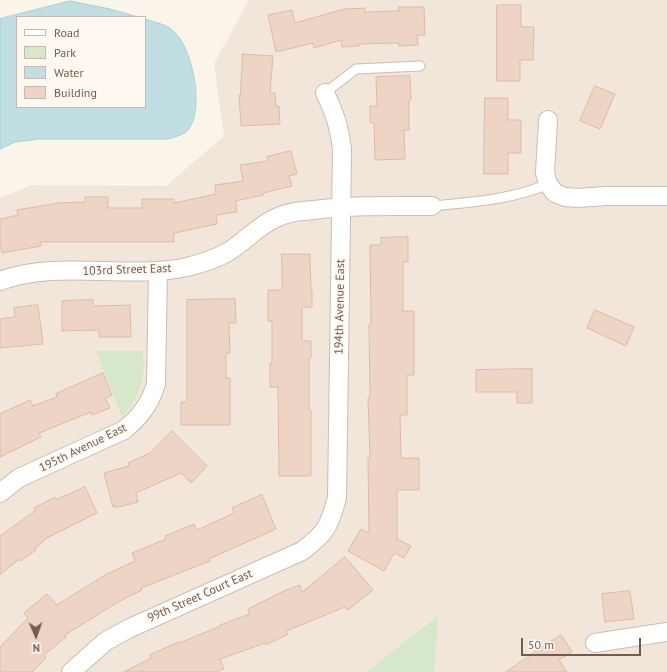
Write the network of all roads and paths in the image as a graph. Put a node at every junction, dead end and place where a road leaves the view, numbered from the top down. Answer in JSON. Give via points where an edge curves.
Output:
{"nodes":[{"id":1,"x":420,"y":66,"type":"dead end"},
{"id":2,"x":325,"y":93,"type":"joint"},
{"id":3,"x":548,"y":120,"type":"dead end"},
{"id":4,"x":548,"y":184,"type":"junction"},
{"id":5,"x":667,"y":196,"type":"edge"},
{"id":6,"x":342,"y":206,"type":"junction"},
{"id":7,"x":432,"y":206,"type":"joint"},
{"id":8,"x":158,"y":271,"type":"junction"},
{"id":9,"x":0,"y":281,"type":"edge"},
{"id":10,"x":0,"y":493,"type":"edge"},
{"id":11,"x":330,"y":523,"type":"joint"},
{"id":12,"x":667,"y":632,"type":"edge"},
{"id":13,"x":595,"y":643,"type":"dead end"},
{"id":14,"x":71,"y":672,"type":"edge"}],
"edges":[{"from":1,"to":2,"type":"lane","via":[[356,69]]},
{"from":2,"to":6,"type":"street","name":"194th Avenue East","via":[[340,130]]},
{"from":3,"to":4,"type":"street","via":[[545,173]]},
{"from":4,"to":5,"type":"street","via":[[555,193],[565,197]]},
{"from":4,"to":7,"type":"lane","via":[[498,199]]},
{"from":6,"to":7,"type":"street","name":"103rd Street East"},
{"from":6,"to":8,"type":"street","name":"103rd Street East","via":[[292,212],[262,226],[226,253],[187,267]]},
{"from":6,"to":11,"type":"street","name":"194th Avenue East","via":[[337,498]]},
{"from":8,"to":9,"type":"street","name":"103rd Street East","via":[[42,271]]},
{"from":8,"to":10,"type":"street","name":"195th Avenue East","via":[[156,384],[145,410],[124,430],[19,478]]},
{"from":11,"to":14,"type":"street","name":"99th Street Court East","via":[[323,534],[302,551],[130,628],[106,641]]},
{"from":12,"to":13,"type":"street"}]}
